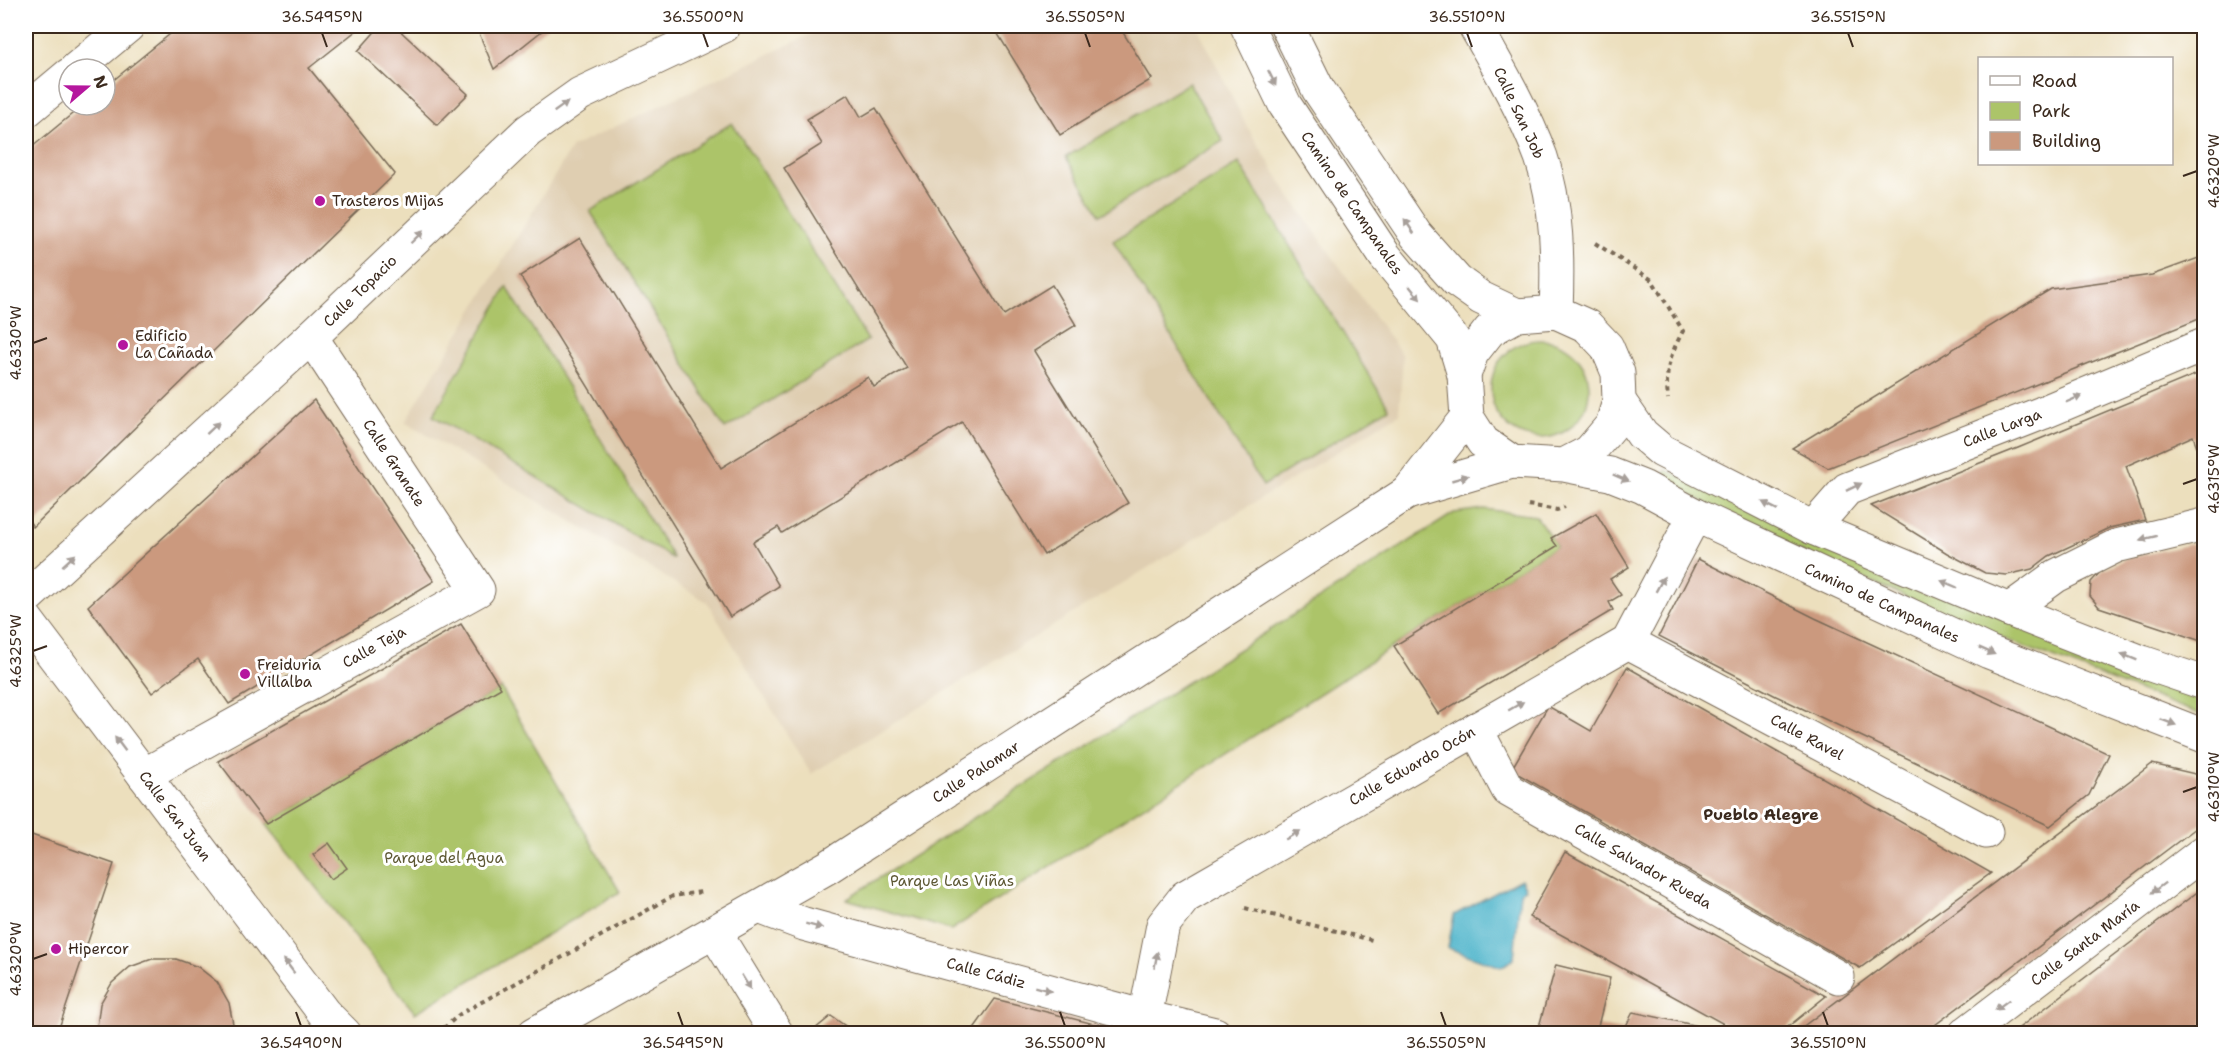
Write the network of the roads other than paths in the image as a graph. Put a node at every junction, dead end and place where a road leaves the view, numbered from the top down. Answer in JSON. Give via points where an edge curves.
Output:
{"nodes":[{"id":1,"x":128,"y":26,"type":"edge"},
{"id":2,"x":724,"y":26,"type":"edge"},
{"id":3,"x":1247,"y":26,"type":"edge"},
{"id":4,"x":1287,"y":26,"type":"edge"},
{"id":5,"x":1475,"y":26,"type":"edge"},
{"id":6,"x":91,"y":57,"type":"edge"},
{"id":7,"x":57,"y":85,"type":"edge"},
{"id":8,"x":26,"y":111,"type":"edge"},
{"id":9,"x":1556,"y":312,"type":"junction"},
{"id":10,"x":1517,"y":315,"type":"junction"},
{"id":11,"x":311,"y":337,"type":"junction"},
{"id":12,"x":2205,"y":345,"type":"edge"},
{"id":13,"x":1464,"y":375,"type":"junction"},
{"id":14,"x":1619,"y":401,"type":"junction"},
{"id":15,"x":1467,"y":417,"type":"junction"},
{"id":16,"x":1512,"y":462,"type":"junction"},
{"id":17,"x":1564,"y":465,"type":"junction"},
{"id":18,"x":1407,"y":493,"type":"junction"},
{"id":19,"x":1695,"y":515,"type":"junction"},
{"id":20,"x":2205,"y":525,"type":"edge"},
{"id":21,"x":1813,"y":528,"type":"junction"},
{"id":22,"x":478,"y":590,"type":"joint"},
{"id":23,"x":26,"y":598,"type":"edge"},
{"id":24,"x":2009,"y":610,"type":"junction"},
{"id":25,"x":26,"y":619,"type":"edge"},
{"id":26,"x":1628,"y":642,"type":"junction"},
{"id":27,"x":2205,"y":683,"type":"edge"},
{"id":28,"x":1476,"y":729,"type":"junction"},
{"id":29,"x":2205,"y":736,"type":"edge"},
{"id":30,"x":144,"y":775,"type":"junction"},
{"id":31,"x":1986,"y":832,"type":"dead end"},
{"id":32,"x":2205,"y":852,"type":"edge"},
{"id":33,"x":759,"y":907,"type":"junction"},
{"id":34,"x":715,"y":933,"type":"junction"},
{"id":35,"x":1838,"y":977,"type":"dead end"},
{"id":36,"x":1157,"y":1024,"type":"edge"},
{"id":37,"x":330,"y":1027,"type":"edge"},
{"id":38,"x":534,"y":1034,"type":"edge"},
{"id":39,"x":777,"y":1034,"type":"edge"},
{"id":40,"x":1215,"y":1034,"type":"edge"},
{"id":41,"x":1965,"y":1034,"type":"edge"}],
"edges":[{"from":1,"to":6,"type":"street"},
{"from":11,"to":2,"type":"street","name":"Calle Topacio","one_way":true,"via":[[528,131],[580,94]]},
{"from":3,"to":13,"type":"street","name":"Camino de Campanales","one_way":true,"via":[[1285,105],[1385,256],[1453,339]]},
{"from":10,"to":4,"type":"street","one_way":true,"via":[[1480,298],[1457,281],[1416,235],[1318,89]]},
{"from":5,"to":9,"type":"street","name":"Calle San Job","via":[[1541,158],[1558,262]]},
{"from":7,"to":8,"type":"street"},
{"from":9,"to":10,"type":"street"},
{"from":9,"to":14,"type":"street","via":[[1587,326],[1607,347],[1618,374]]},
{"from":10,"to":13,"type":"street","via":[[1490,330],[1472,353]]},
{"from":11,"to":22,"type":"street","name":"Calle Granate"},
{"from":23,"to":11,"type":"street","name":"Calle Topacio","one_way":true},
{"from":21,"to":12,"type":"street","name":"Calle Larga","one_way":true,"via":[[1847,489]]},
{"from":13,"to":15,"type":"street"},
{"from":14,"to":17,"type":"street","via":[[1612,425],[1589,452]]},
{"from":21,"to":14,"type":"street","one_way":true,"via":[[1662,451],[1642,434]]},
{"from":15,"to":16,"type":"street","via":[[1483,442]]},
{"from":15,"to":18,"type":"street","name":"Calle Palomar"},
{"from":16,"to":17,"type":"street"},
{"from":18,"to":16,"type":"street","name":"Calle Palomar","one_way":true},
{"from":17,"to":19,"type":"street","name":"Camino de Campanales","one_way":true,"via":[[1610,474]]},
{"from":18,"to":33,"type":"street","name":"Calle Palomar","via":[[851,853]]},
{"from":26,"to":19,"type":"street","one_way":true},
{"from":19,"to":29,"type":"street","name":"Camino de Campanales","one_way":true,"via":[[1989,652]]},
{"from":20,"to":24,"type":"street","one_way":true,"via":[[2116,546],[2056,576]]},
{"from":24,"to":21,"type":"street","one_way":true},
{"from":22,"to":30,"type":"street","name":"Calle Teja"},
{"from":27,"to":24,"type":"street","one_way":true},
{"from":30,"to":25,"type":"street","name":"Calle San Juan","one_way":true},
{"from":28,"to":26,"type":"street","name":"Calle Eduardo Ocón","one_way":true},
{"from":26,"to":31,"type":"street","name":"Calle Ravel"},
{"from":28,"to":35,"type":"street","name":"Calle Salvador Rueda","via":[[1508,790]]},
{"from":36,"to":28,"type":"street","name":"Calle Eduardo Ocón","one_way":true,"via":[[1163,925],[1185,897]]},
{"from":37,"to":30,"type":"street","name":"Calle San Juan","one_way":true},
{"from":32,"to":41,"type":"street","name":"Calle Santa María","one_way":true},
{"from":33,"to":34,"type":"street","name":"Calle Palomar"},
{"from":33,"to":36,"type":"street","name":"Calle Cádiz","one_way":true,"via":[[804,924]]},
{"from":34,"to":38,"type":"street","name":"Calle Palomar"},
{"from":34,"to":39,"type":"street","one_way":true},
{"from":36,"to":40,"type":"street","name":"Calle Cádiz"}]}
